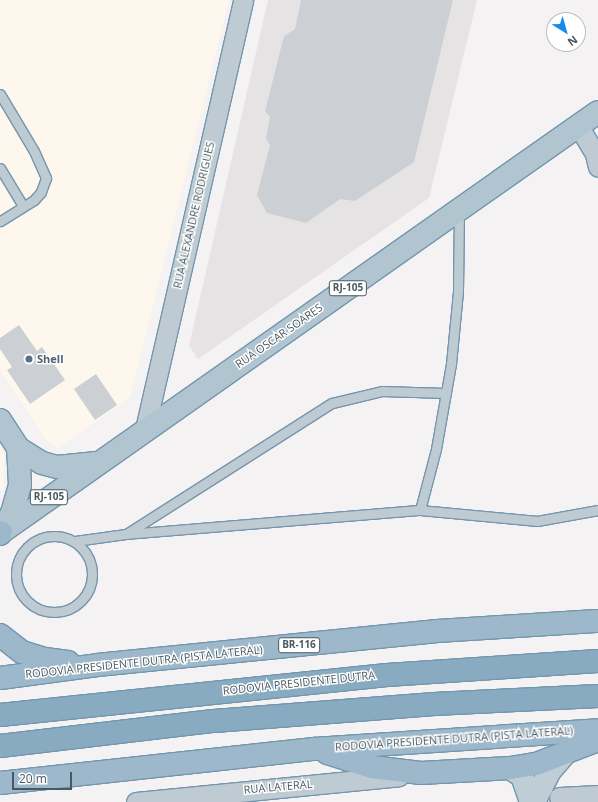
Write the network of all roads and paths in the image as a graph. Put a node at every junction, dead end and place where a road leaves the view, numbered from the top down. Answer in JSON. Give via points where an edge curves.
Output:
{"nodes":[{"id":1,"x":243,"y":0,"type":"edge"},
{"id":2,"x":0,"y":94,"type":"edge"},
{"id":3,"x":598,"y":112,"type":"edge"},
{"id":4,"x":579,"y":127,"type":"junction"},
{"id":5,"x":598,"y":167,"type":"edge"},
{"id":6,"x":0,"y":168,"type":"edge"},
{"id":7,"x":23,"y":206,"type":"junction"},
{"id":8,"x":459,"y":210,"type":"junction"},
{"id":9,"x":0,"y":221,"type":"edge"},
{"id":10,"x":446,"y":393,"type":"junction"},
{"id":11,"x":145,"y":429,"type":"junction"},
{"id":12,"x":7,"y":437,"type":"edge"},
{"id":13,"x":98,"y":462,"type":"junction"},
{"id":14,"x":420,"y":510,"type":"junction"},
{"id":15,"x":598,"y":510,"type":"edge"},
{"id":16,"x":0,"y":533,"type":"edge"},
{"id":17,"x":126,"y":534,"type":"junction"},
{"id":18,"x":75,"y":541,"type":"junction"},
{"id":19,"x":598,"y":621,"type":"edge"},
{"id":20,"x":0,"y":635,"type":"edge"},
{"id":21,"x":598,"y":661,"type":"edge"},
{"id":22,"x":97,"y":666,"type":"junction"},
{"id":23,"x":0,"y":678,"type":"edge"},
{"id":24,"x":598,"y":696,"type":"edge"},
{"id":25,"x":0,"y":715,"type":"edge"},
{"id":26,"x":598,"y":730,"type":"edge"},
{"id":27,"x":598,"y":740,"type":"edge"},
{"id":28,"x":0,"y":746,"type":"edge"},
{"id":29,"x":314,"y":749,"type":"junction"},
{"id":30,"x":564,"y":755,"type":"junction"},
{"id":31,"x":510,"y":768,"type":"junction"},
{"id":32,"x":421,"y":774,"type":"junction"},
{"id":33,"x":0,"y":783,"type":"edge"},
{"id":34,"x":598,"y":795,"type":"edge"},
{"id":35,"x":559,"y":798,"type":"dead end"},
{"id":36,"x":136,"y":802,"type":"edge"},
{"id":37,"x":531,"y":802,"type":"edge"},
{"id":38,"x":534,"y":802,"type":"edge"}],
"edges":[{"from":1,"to":11,"type":"street","name":"RUA ALEXANDRE RODRIGUES"},
{"from":2,"to":7,"type":"lane","via":[[34,151],[46,178],[41,192]]},
{"from":3,"to":4,"type":"main road","name":"RUA OSCAR SOARES","number":"RJ-105"},
{"from":4,"to":5,"type":"street","via":[[595,154]]},
{"from":4,"to":8,"type":"main road","name":"RUA OSCAR SOARES","number":"RJ-105"},
{"from":6,"to":7,"type":"lane"},
{"from":7,"to":9,"type":"lane"},
{"from":8,"to":10,"type":"lane","via":[[458,291]]},
{"from":8,"to":11,"type":"main road","name":"RUA OSCAR SOARES","number":"RJ-105"},
{"from":10,"to":14,"type":"lane","via":[[436,449]]},
{"from":10,"to":17,"type":"lane","via":[[382,391],[332,403]]},
{"from":11,"to":13,"type":"main road","name":"RUA OSCAR SOARES","number":"RJ-105"},
{"from":12,"to":13,"type":"main road","number":"RJ-105","via":[[42,463],[56,467]]},
{"from":12,"to":16,"type":"main road","via":[[20,468],[18,496],[12,513]]},
{"from":13,"to":16,"type":"main road","name":"RUA OSCAR SOARES","number":"RJ-105"},
{"from":14,"to":15,"type":"lane","via":[[538,521]]},
{"from":14,"to":17,"type":"lane"},
{"from":17,"to":18,"type":"lane"},
{"from":18,"to":18,"type":"lane","via":[[87,554],[92,570],[90,587],[81,602],[66,611],[54,612],[32,606],[20,594],[15,578],[17,561],[23,551],[41,537],[59,536]]},
{"from":19,"to":22,"type":"highway","name":"RODOVIA PRESIDENTE DUTRA (PISTA LATERAL)","number":"BR-116","via":[[437,631]]},
{"from":20,"to":22,"type":"highway","via":[[22,652],[45,659]]},
{"from":21,"to":25,"type":"highway","name":"RODOVIA PRESIDENTE DUTRA","via":[[379,675]]},
{"from":22,"to":23,"type":"highway","name":"RODOVIA PRESIDENTE DUTRA (PISTA LATERAL)","number":"BR-116"},
{"from":24,"to":28,"type":"highway","via":[[434,704],[222,720]]},
{"from":26,"to":29,"type":"highway","name":"RODOVIA PRESIDENTE DUTRA (PISTA LATERAL)"},
{"from":27,"to":30,"type":"highway"},
{"from":29,"to":32,"type":"highway","via":[[372,766]]},
{"from":29,"to":33,"type":"highway","name":"RODOVIA PRESIDENTE DUTRA (PISTA LATERAL)"},
{"from":30,"to":31,"type":"highway"},
{"from":30,"to":38,"type":"main road","via":[[549,772]]},
{"from":31,"to":32,"type":"highway"},
{"from":31,"to":37,"type":"main road","via":[[522,776]]},
{"from":32,"to":36,"type":"street","name":"RUA LATERAL"},
{"from":34,"to":35,"type":"street"}]}
